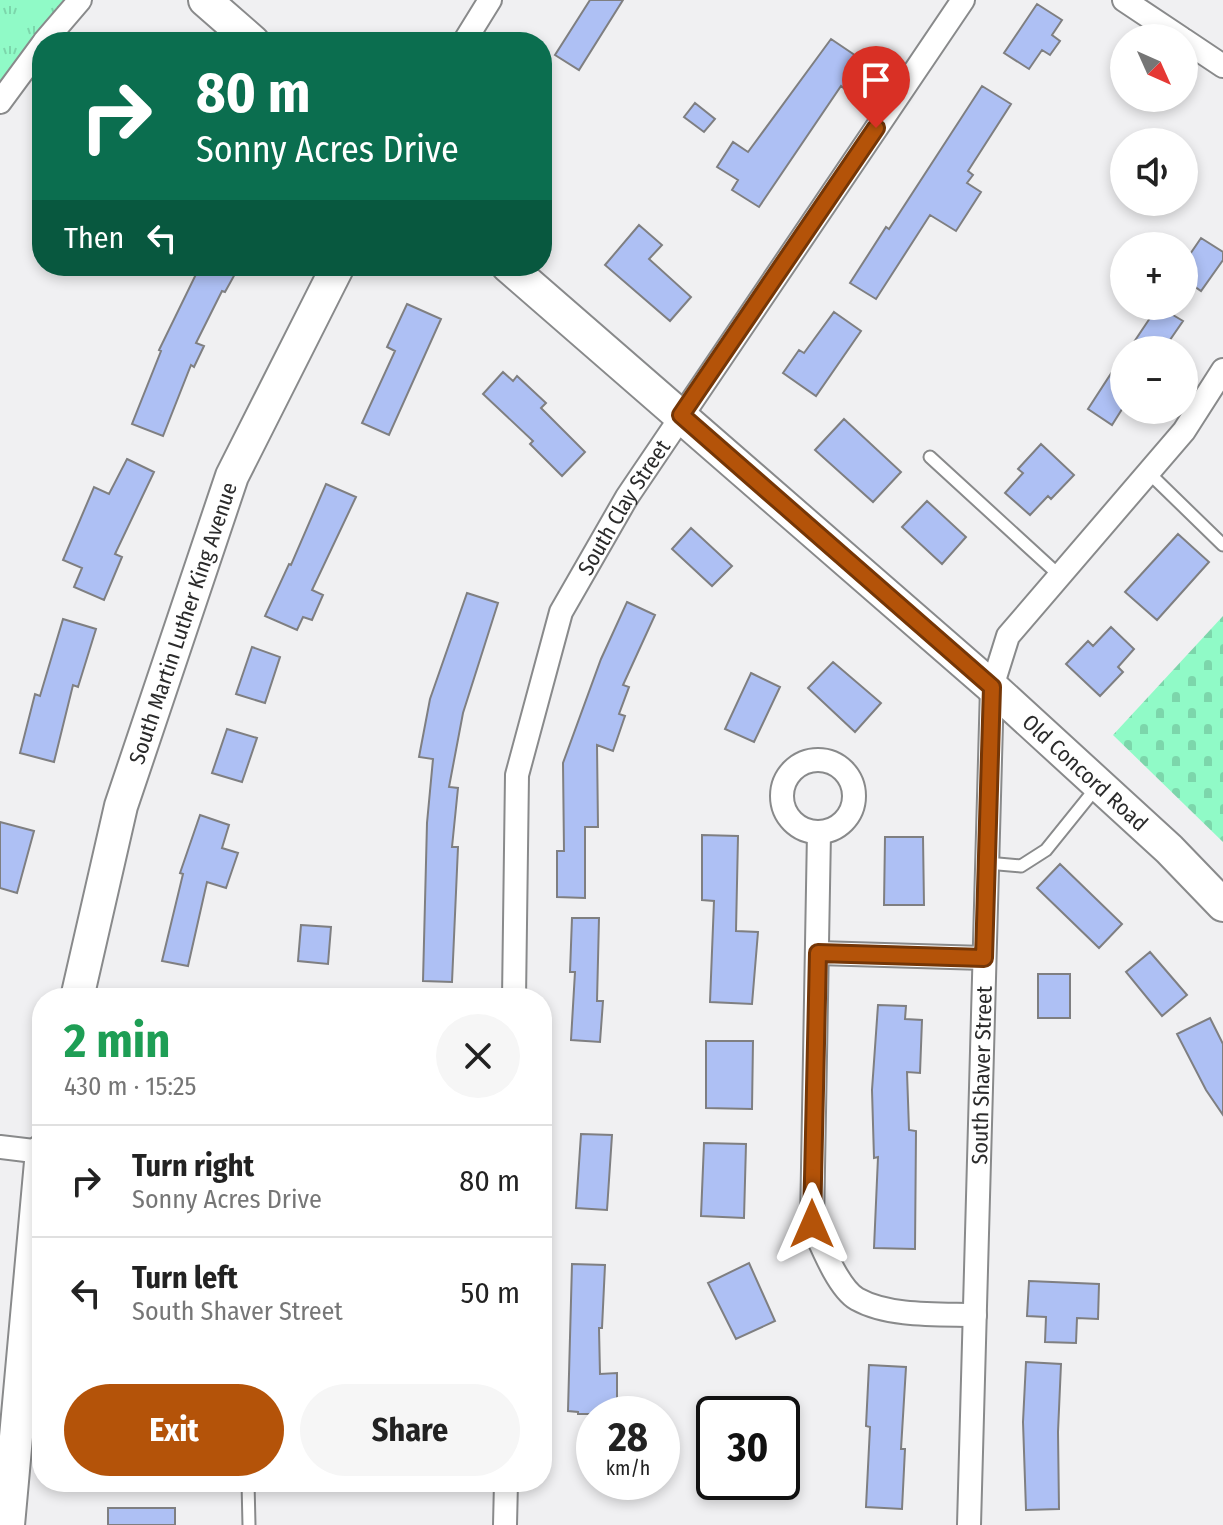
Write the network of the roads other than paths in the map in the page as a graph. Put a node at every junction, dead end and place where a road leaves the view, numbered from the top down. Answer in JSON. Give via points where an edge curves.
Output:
{"nodes":[{"id":1,"x":80,"y":0,"type":"edge"},
{"id":2,"x":205,"y":0,"type":"edge"},
{"id":3,"x":490,"y":0,"type":"edge"},
{"id":4,"x":963,"y":0,"type":"edge"},
{"id":5,"x":1124,"y":0,"type":"edge"},
{"id":6,"x":1160,"y":24,"type":"edge"},
{"id":7,"x":53,"y":32,"type":"edge"},
{"id":8,"x":242,"y":32,"type":"edge"},
{"id":9,"x":470,"y":32,"type":"edge"},
{"id":10,"x":1198,"y":50,"type":"edge"},
{"id":11,"x":32,"y":59,"type":"edge"},
{"id":12,"x":1223,"y":66,"type":"edge"},
{"id":13,"x":0,"y":102,"type":"edge"},
{"id":14,"x":333,"y":276,"type":"edge"},
{"id":15,"x":520,"y":276,"type":"edge"},
{"id":16,"x":1223,"y":370,"type":"edge"},
{"id":17,"x":681,"y":415,"type":"junction"},
{"id":18,"x":930,"y":457,"type":"dead end"},
{"id":19,"x":1149,"y":473,"type":"junction"},
{"id":20,"x":1223,"y":545,"type":"edge"},
{"id":21,"x":1060,"y":576,"type":"junction"},
{"id":22,"x":992,"y":687,"type":"junction"},
{"id":23,"x":1099,"y":784,"type":"junction"},
{"id":24,"x":819,"y":832,"type":"dead end"},
{"id":25,"x":987,"y":863,"type":"junction"},
{"id":26,"x":1223,"y":905,"type":"edge"},
{"id":27,"x":818,"y":953,"type":"junction"},
{"id":28,"x":984,"y":958,"type":"junction"},
{"id":29,"x":79,"y":988,"type":"edge"},
{"id":30,"x":514,"y":988,"type":"edge"},
{"id":31,"x":0,"y":1147,"type":"edge"},
{"id":32,"x":32,"y":1151,"type":"edge"},
{"id":33,"x":32,"y":1297,"type":"edge"},
{"id":34,"x":975,"y":1315,"type":"junction"},
{"id":35,"x":248,"y":1492,"type":"edge"},
{"id":36,"x":506,"y":1492,"type":"edge"},
{"id":37,"x":8,"y":1525,"type":"edge"},
{"id":38,"x":249,"y":1525,"type":"edge"},
{"id":39,"x":505,"y":1525,"type":"edge"},
{"id":40,"x":969,"y":1525,"type":"edge"}],
"edges":[{"from":1,"to":7,"type":"street"},
{"from":2,"to":8,"type":"street"},
{"from":3,"to":9,"type":"street"},
{"from":4,"to":17,"type":"street","name":"South Clay Street"},
{"from":5,"to":6,"type":"street"},
{"from":10,"to":12,"type":"street"},
{"from":11,"to":13,"type":"street"},
{"from":14,"to":29,"type":"street","name":"South Martin Luther King Avenue","via":[[232,476],[121,806]]},
{"from":15,"to":17,"type":"street","name":"Old Concord Road"},
{"from":16,"to":19,"type":"street","name":"South Shaver Street"},
{"from":17,"to":22,"type":"street","name":"Old Concord Road"},
{"from":17,"to":30,"type":"street","name":"South Clay Street","via":[[561,612],[517,775]]},
{"from":18,"to":21,"type":"lane"},
{"from":19,"to":20,"type":"lane"},
{"from":19,"to":21,"type":"street","name":"South Shaver Street"},
{"from":21,"to":22,"type":"street","name":"South Shaver Street","via":[[1008,636]]},
{"from":22,"to":23,"type":"street","name":"Old Concord Road"},
{"from":22,"to":25,"type":"street","name":"South Shaver Street"},
{"from":23,"to":25,"type":"lane","via":[[1046,850],[1021,866]]},
{"from":23,"to":26,"type":"street","name":"Old Concord Road"},
{"from":24,"to":27,"type":"street"},
{"from":25,"to":28,"type":"street","name":"South Shaver Street"},
{"from":27,"to":28,"type":"street"},
{"from":27,"to":34,"type":"street","via":[[812,1224],[833,1269],[856,1298],[904,1314]]},
{"from":28,"to":34,"type":"street","name":"South Shaver Street"},
{"from":31,"to":32,"type":"street"},
{"from":33,"to":37,"type":"street"},
{"from":34,"to":40,"type":"street","name":"South Shaver Street"},
{"from":35,"to":38,"type":"lane"},
{"from":36,"to":39,"type":"street"}]}
